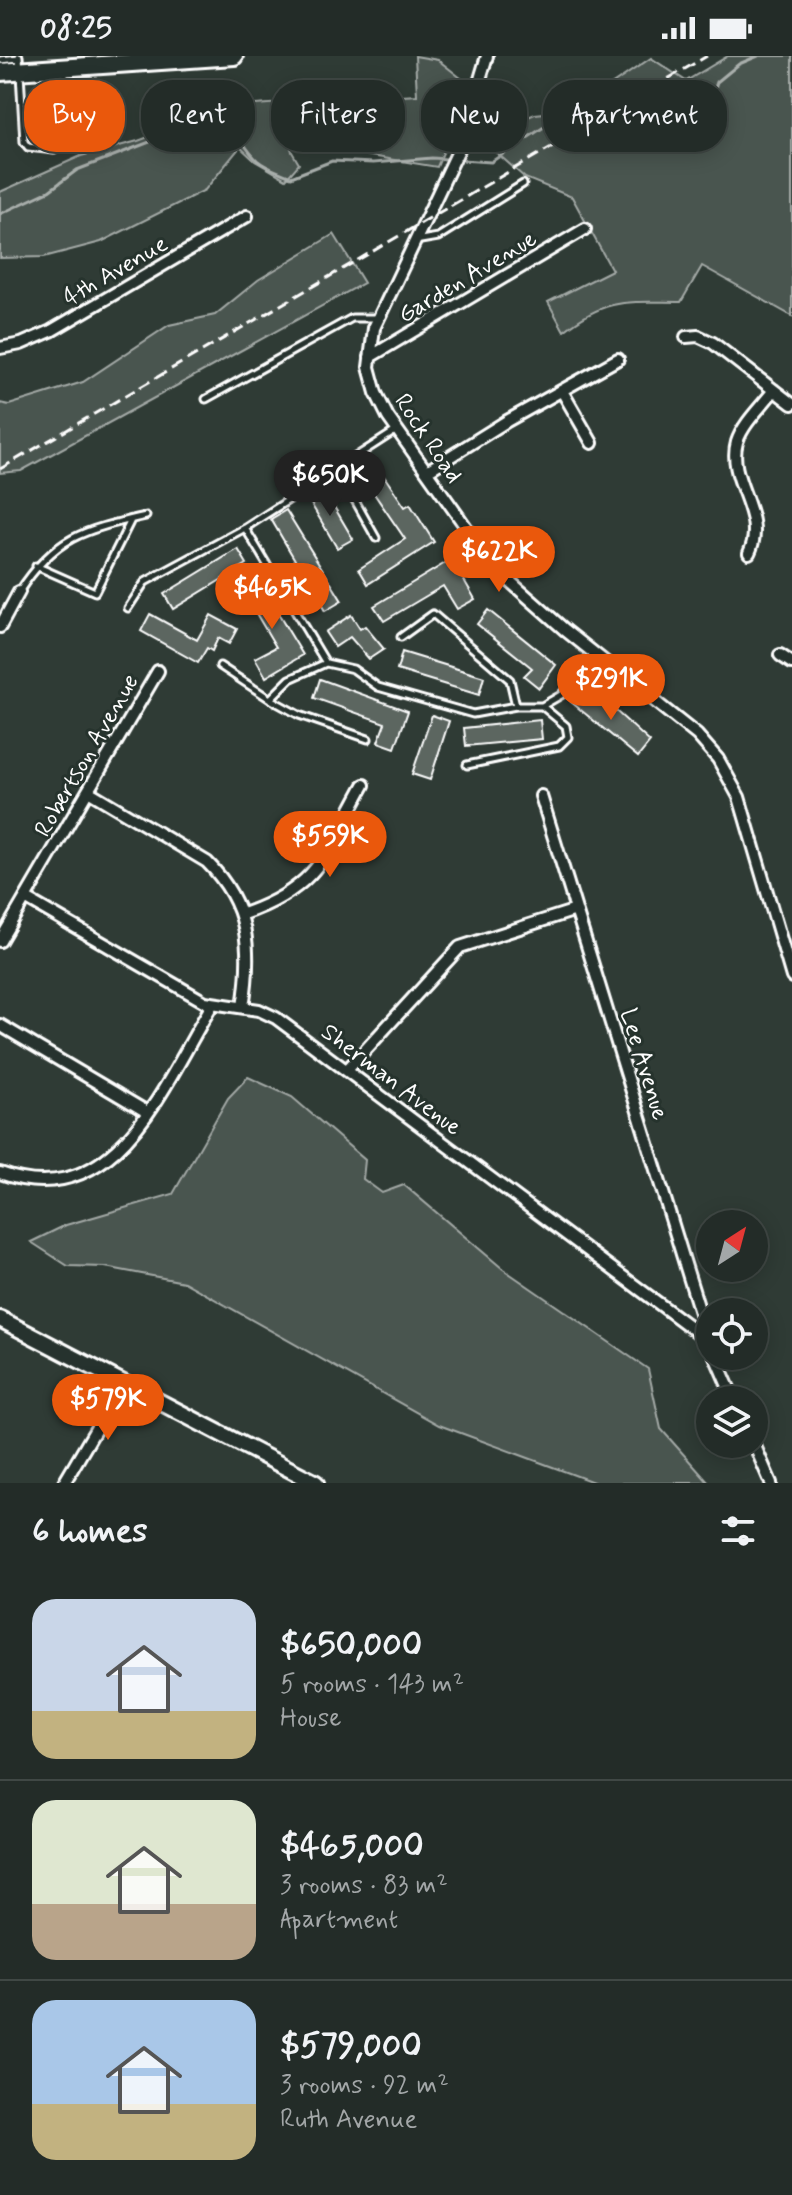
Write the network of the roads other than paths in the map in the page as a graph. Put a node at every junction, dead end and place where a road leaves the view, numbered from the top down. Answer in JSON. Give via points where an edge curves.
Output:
{"nodes":[{"id":1,"x":218,"y":56,"type":"edge"},
{"id":2,"x":234,"y":56,"type":"edge"},
{"id":3,"x":487,"y":56,"type":"edge"},
{"id":4,"x":198,"y":57,"type":"edge"},
{"id":5,"x":156,"y":59,"type":"edge"},
{"id":6,"x":0,"y":60,"type":"edge"},
{"id":7,"x":128,"y":60,"type":"edge"},
{"id":8,"x":20,"y":62,"type":"edge"},
{"id":9,"x":65,"y":68,"type":"junction"},
{"id":10,"x":0,"y":72,"type":"edge"},
{"id":11,"x":65,"y":80,"type":"edge"},
{"id":12,"x":24,"y":138,"type":"edge"},
{"id":13,"x":523,"y":184,"type":"dead end"},
{"id":14,"x":247,"y":216,"type":"dead end"},
{"id":15,"x":585,"y":229,"type":"dead end"},
{"id":16,"x":414,"y":241,"type":"junction"},
{"id":17,"x":377,"y":318,"type":"junction"},
{"id":18,"x":686,"y":337,"type":"dead end"},
{"id":19,"x":0,"y":348,"type":"edge"},
{"id":20,"x":370,"y":357,"type":"junction"},
{"id":21,"x":618,"y":359,"type":"dead end"},
{"id":22,"x":774,"y":390,"type":"junction"},
{"id":23,"x":562,"y":391,"type":"junction"},
{"id":24,"x":206,"y":399,"type":"dead end"},
{"id":25,"x":792,"y":404,"type":"edge"},
{"id":26,"x":397,"y":430,"type":"junction"},
{"id":27,"x":592,"y":443,"type":"dead end"},
{"id":28,"x":338,"y":470,"type":"junction"},
{"id":29,"x":427,"y":471,"type":"junction"},
{"id":30,"x":146,"y":516,"type":"dead end"},
{"id":31,"x":131,"y":520,"type":"junction"},
{"id":32,"x":245,"y":528,"type":"junction"},
{"id":33,"x":376,"y":538,"type":"dead end"},
{"id":34,"x":749,"y":553,"type":"dead end"},
{"id":35,"x":36,"y":566,"type":"junction"},
{"id":36,"x":19,"y":592,"type":"joint"},
{"id":37,"x":128,"y":608,"type":"dead end"},
{"id":38,"x":0,"y":627,"type":"edge"},
{"id":39,"x":401,"y":637,"type":"dead end"},
{"id":40,"x":595,"y":653,"type":"junction"},
{"id":41,"x":780,"y":655,"type":"dead end"},
{"id":42,"x":326,"y":663,"type":"junction"},
{"id":43,"x":792,"y":663,"type":"edge"},
{"id":44,"x":220,"y":666,"type":"dead end"},
{"id":45,"x":158,"y":671,"type":"dead end"},
{"id":46,"x":270,"y":699,"type":"junction"},
{"id":47,"x":516,"y":706,"type":"junction"},
{"id":48,"x":542,"y":706,"type":"junction"},
{"id":49,"x":368,"y":739,"type":"dead end"},
{"id":50,"x":467,"y":765,"type":"dead end"},
{"id":51,"x":364,"y":785,"type":"dead end"},
{"id":52,"x":88,"y":791,"type":"junction"},
{"id":53,"x":541,"y":796,"type":"dead end"},
{"id":54,"x":25,"y":898,"type":"junction"},
{"id":55,"x":576,"y":910,"type":"junction"},
{"id":56,"x":243,"y":914,"type":"junction"},
{"id":57,"x":0,"y":941,"type":"edge"},
{"id":58,"x":792,"y":977,"type":"edge"},
{"id":59,"x":212,"y":1005,"type":"junction"},
{"id":60,"x":243,"y":1007,"type":"junction"},
{"id":61,"x":0,"y":1025,"type":"edge"},
{"id":62,"x":347,"y":1070,"type":"junction"},
{"id":63,"x":147,"y":1112,"type":"junction"},
{"id":64,"x":0,"y":1173,"type":"edge"},
{"id":65,"x":696,"y":1301,"type":"edge"},
{"id":66,"x":0,"y":1319,"type":"edge"},
{"id":67,"x":696,"y":1333,"type":"edge"},
{"id":68,"x":123,"y":1383,"type":"junction"},
{"id":69,"x":760,"y":1458,"type":"edge"},
{"id":70,"x":64,"y":1483,"type":"edge"},
{"id":71,"x":316,"y":1483,"type":"edge"},
{"id":72,"x":771,"y":1483,"type":"edge"}],
"edges":[{"from":1,"to":2,"type":"main road"},
{"from":1,"to":4,"type":"main road"},
{"from":3,"to":16,"type":"street","name":"Rock Road","via":[[468,125]]},
{"from":4,"to":5,"type":"main road"},
{"from":5,"to":7,"type":"main road"},
{"from":6,"to":8,"type":"lane"},
{"from":7,"to":9,"type":"main road"},
{"from":8,"to":9,"type":"main road"},
{"from":8,"to":10,"type":"main road"},
{"from":8,"to":12,"type":"lane"},
{"from":9,"to":11,"type":"lane"},
{"from":13,"to":16,"type":"lane","via":[[438,237]]},
{"from":14,"to":19,"type":"street","name":"4th Avenue","via":[[51,331]]},
{"from":15,"to":20,"type":"street","name":"Garden Avenue"},
{"from":16,"to":17,"type":"street","name":"Rock Road"},
{"from":17,"to":20,"type":"street","name":"Rock Road"},
{"from":17,"to":24,"type":"lane","via":[[352,318]]},
{"from":18,"to":22,"type":"street","via":[[713,343]]},
{"from":20,"to":26,"type":"street","name":"Rock Road","via":[[376,393]]},
{"from":21,"to":23,"type":"street"},
{"from":22,"to":25,"type":"street"},
{"from":22,"to":34,"type":"street","via":[[736,445],[754,524]]},
{"from":23,"to":27,"type":"street"},
{"from":23,"to":29,"type":"street"},
{"from":26,"to":28,"type":"lane"},
{"from":26,"to":29,"type":"street","name":"Rock Road"},
{"from":28,"to":32,"type":"lane"},
{"from":28,"to":33,"type":"lane"},
{"from":29,"to":40,"type":"street","name":"Rock Road","via":[[506,578]]},
{"from":30,"to":31,"type":"lane"},
{"from":31,"to":35,"type":"lane","via":[[87,529]]},
{"from":31,"to":35,"type":"lane","via":[[95,592]]},
{"from":32,"to":37,"type":"lane","via":[[145,582]]},
{"from":32,"to":42,"type":"lane"},
{"from":35,"to":36,"type":"lane"},
{"from":36,"to":38,"type":"street"},
{"from":39,"to":47,"type":"lane","via":[[433,614],[510,680]]},
{"from":40,"to":48,"type":"lane","via":[[561,695]]},
{"from":40,"to":58,"type":"street","name":"Rock Road","via":[[697,735],[725,770],[739,797]]},
{"from":41,"to":43,"type":"street"},
{"from":42,"to":46,"type":"lane","via":[[290,679]]},
{"from":42,"to":47,"type":"lane","via":[[353,669],[378,687],[473,714]]},
{"from":44,"to":46,"type":"lane"},
{"from":45,"to":52,"type":"street","name":"Robertson Avenue"},
{"from":46,"to":49,"type":"lane"},
{"from":47,"to":48,"type":"lane"},
{"from":48,"to":50,"type":"lane","via":[[566,726],[568,737],[559,746]]},
{"from":51,"to":56,"type":"street","via":[[309,878],[283,899]]},
{"from":52,"to":54,"type":"street","name":"Robertson Avenue"},
{"from":52,"to":56,"type":"street","via":[[207,862]]},
{"from":53,"to":55,"type":"street","name":"Lee Avenue"},
{"from":54,"to":57,"type":"street","name":"Robertson Avenue"},
{"from":54,"to":59,"type":"street","name":"Sherman Avenue"},
{"from":55,"to":62,"type":"street","via":[[460,947]]},
{"from":55,"to":65,"type":"street","name":"Lee Avenue"},
{"from":56,"to":60,"type":"street","via":[[249,944]]},
{"from":59,"to":60,"type":"street","name":"Sherman Avenue"},
{"from":59,"to":63,"type":"street"},
{"from":60,"to":62,"type":"street","name":"Sherman Avenue","via":[[276,1018]]},
{"from":61,"to":63,"type":"street"},
{"from":62,"to":67,"type":"street","name":"Sherman Avenue"},
{"from":63,"to":64,"type":"street","via":[[116,1154],[84,1174],[38,1182]]},
{"from":66,"to":68,"type":"street"},
{"from":68,"to":70,"type":"street"},
{"from":68,"to":71,"type":"street"},
{"from":69,"to":72,"type":"street"}]}
